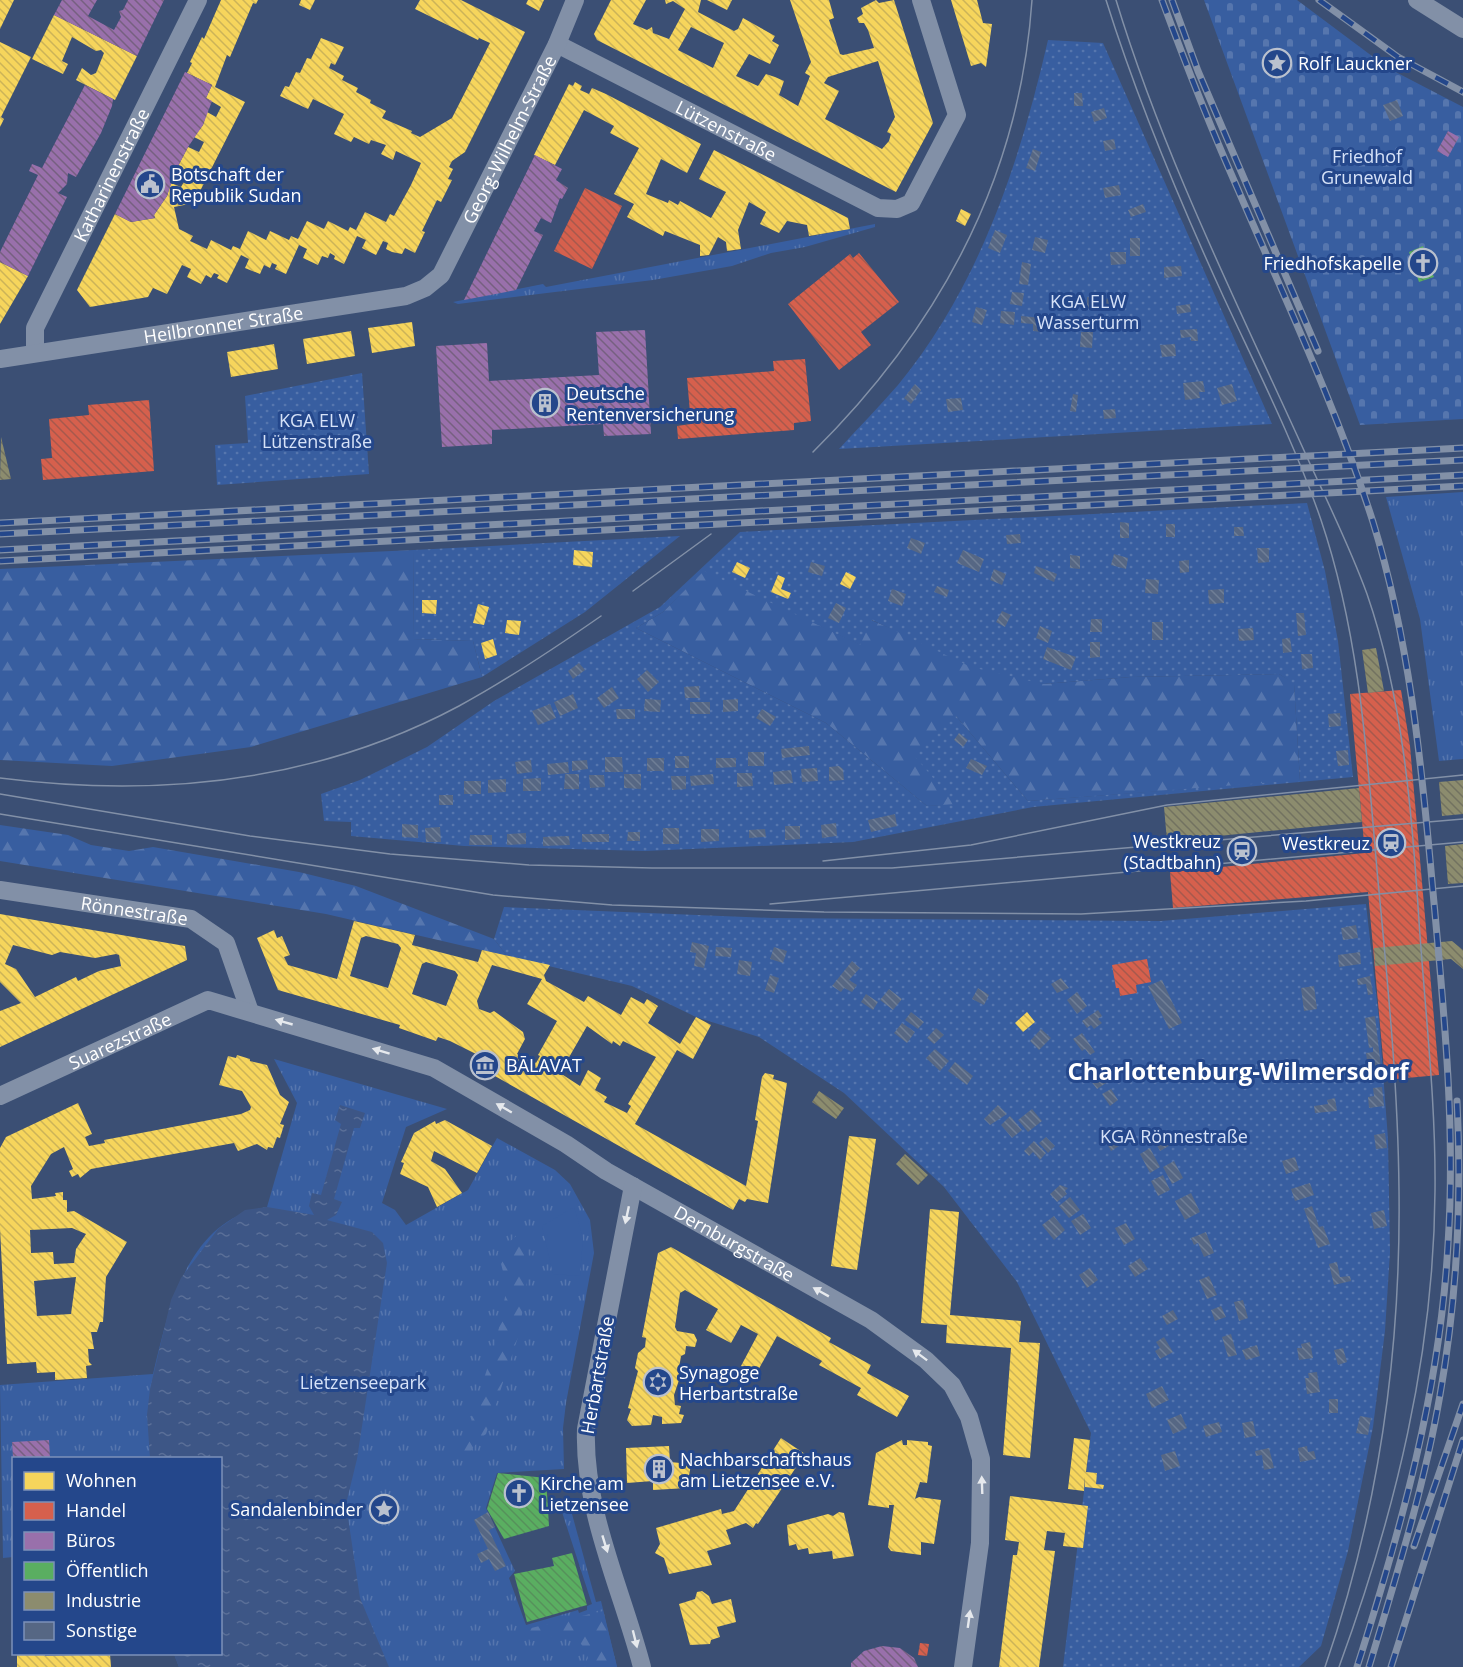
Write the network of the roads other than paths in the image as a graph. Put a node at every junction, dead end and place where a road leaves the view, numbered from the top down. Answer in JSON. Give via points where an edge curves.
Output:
{"nodes":[{"id":1,"x":198,"y":0,"type":"edge"},
{"id":2,"x":575,"y":0,"type":"edge"},
{"id":3,"x":921,"y":0,"type":"edge"},
{"id":4,"x":1417,"y":0,"type":"edge"},
{"id":5,"x":1463,"y":28,"type":"edge"},
{"id":6,"x":557,"y":44,"type":"junction"},
{"id":7,"x":441,"y":275,"type":"joint"},
{"id":8,"x":35,"y":352,"type":"junction"},
{"id":9,"x":0,"y":359,"type":"edge"},
{"id":10,"x":0,"y":890,"type":"edge"},
{"id":11,"x":245,"y":1011,"type":"junction"},
{"id":12,"x":0,"y":1096,"type":"edge"},
{"id":13,"x":633,"y":1186,"type":"junction"},
{"id":14,"x":642,"y":1667,"type":"edge"},
{"id":15,"x":963,"y":1667,"type":"edge"}],
"edges":[{"from":1,"to":8,"type":"street","name":"Katharinenstraße","via":[[35,328]]},
{"from":2,"to":6,"type":"street","name":"Georg-Wilhelm-Straße"},
{"from":3,"to":6,"type":"street","name":"Lützenstraße","via":[[957,115],[911,203],[897,209],[878,208]]},
{"from":4,"to":5,"type":"street"},
{"from":6,"to":7,"type":"street","name":"Georg-Wilhelm-Straße"},
{"from":7,"to":8,"type":"street","name":"Heilbronner Straße","via":[[406,296]]},
{"from":8,"to":9,"type":"street","name":"Heilbronner Straße"},
{"from":10,"to":11,"type":"street","name":"Rönnestraße","via":[[191,919],[226,943]]},
{"from":11,"to":12,"type":"street","name":"Suarezstraße","via":[[208,1000]]},
{"from":13,"to":11,"type":"street","name":"Dernburgstraße","one_way":true,"via":[[434,1068]]},
{"from":13,"to":14,"type":"street","name":"Herbartstraße","one_way":true,"via":[[586,1429],[585,1457],[603,1539]]},
{"from":15,"to":13,"type":"street","name":"Dernburgstraße","one_way":true,"via":[[980,1543],[981,1459],[969,1417],[952,1385],[926,1360],[871,1320]]}]}
